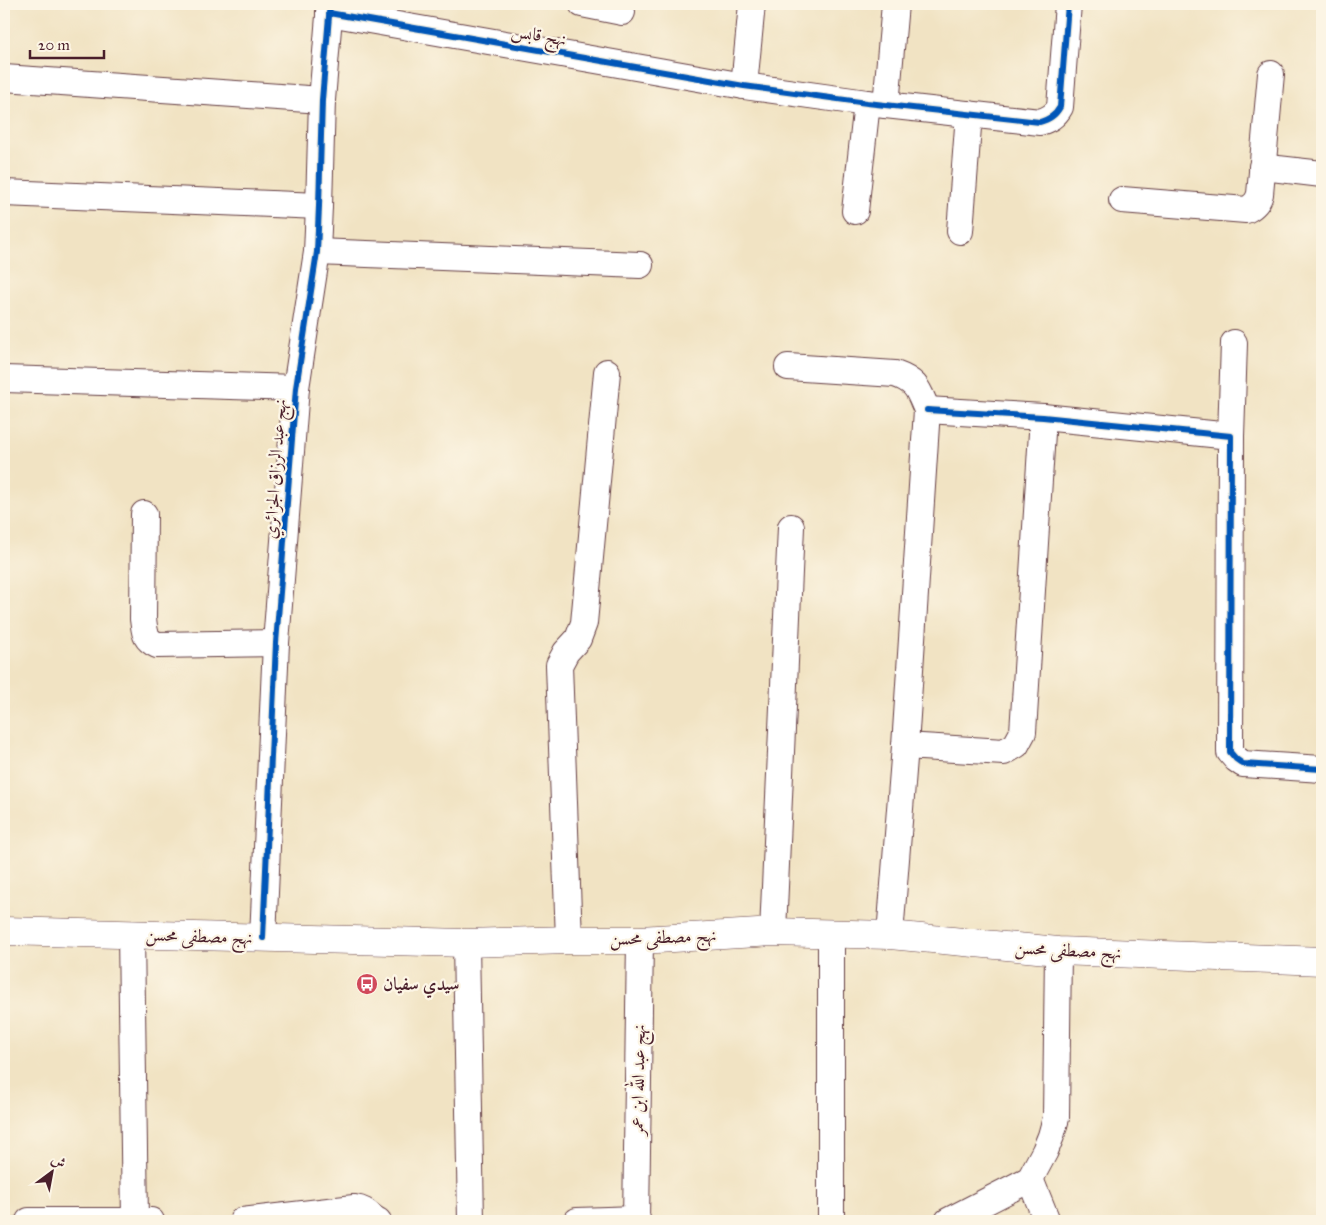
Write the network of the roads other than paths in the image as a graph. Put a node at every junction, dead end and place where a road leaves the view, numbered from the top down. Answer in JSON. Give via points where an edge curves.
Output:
{"nodes":[{"id":1,"x":582,"y":4,"type":"edge"},
{"id":2,"x":752,"y":4,"type":"edge"},
{"id":3,"x":895,"y":4,"type":"edge"},
{"id":4,"x":1068,"y":4,"type":"edge"},
{"id":5,"x":329,"y":9,"type":"edge"},
{"id":6,"x":622,"y":12,"type":"dead end"},
{"id":7,"x":1271,"y":74,"type":"dead end"},
{"id":8,"x":4,"y":78,"type":"edge"},
{"id":9,"x":744,"y":86,"type":"junction"},
{"id":10,"x":322,"y":100,"type":"junction"},
{"id":11,"x":876,"y":104,"type":"junction"},
{"id":12,"x":969,"y":114,"type":"junction"},
{"id":13,"x":1262,"y":168,"type":"junction"},
{"id":14,"x":1322,"y":174,"type":"edge"},
{"id":15,"x":4,"y":193,"type":"edge"},
{"id":16,"x":1122,"y":200,"type":"dead end"},
{"id":17,"x":320,"y":206,"type":"junction"},
{"id":18,"x":855,"y":212,"type":"dead end"},
{"id":19,"x":960,"y":231,"type":"dead end"},
{"id":20,"x":317,"y":252,"type":"junction"},
{"id":21,"x":640,"y":265,"type":"dead end"},
{"id":22,"x":1234,"y":342,"type":"dead end"},
{"id":23,"x":788,"y":366,"type":"dead end"},
{"id":24,"x":607,"y":372,"type":"dead end"},
{"id":25,"x":4,"y":379,"type":"edge"},
{"id":26,"x":296,"y":388,"type":"junction"},
{"id":27,"x":927,"y":410,"type":"junction"},
{"id":28,"x":1043,"y":417,"type":"junction"},
{"id":29,"x":1231,"y":436,"type":"junction"},
{"id":30,"x":144,"y":514,"type":"dead end"},
{"id":31,"x":791,"y":527,"type":"dead end"},
{"id":32,"x":276,"y":644,"type":"junction"},
{"id":33,"x":905,"y":746,"type":"junction"},
{"id":34,"x":1322,"y":769,"type":"edge"},
{"id":35,"x":4,"y":931,"type":"edge"},
{"id":36,"x":773,"y":932,"type":"junction"},
{"id":37,"x":131,"y":934,"type":"junction"},
{"id":38,"x":831,"y":934,"type":"junction"},
{"id":39,"x":890,"y":935,"type":"junction"},
{"id":40,"x":263,"y":938,"type":"junction"},
{"id":41,"x":569,"y":940,"type":"junction"},
{"id":42,"x":640,"y":940,"type":"junction"},
{"id":43,"x":466,"y":943,"type":"junction"},
{"id":44,"x":1058,"y":950,"type":"junction"},
{"id":45,"x":1322,"y":961,"type":"edge"},
{"id":46,"x":1030,"y":1178,"type":"junction"},
{"id":47,"x":636,"y":1220,"type":"edge"},
{"id":48,"x":29,"y":1221,"type":"edge"},
{"id":49,"x":135,"y":1221,"type":"edge"},
{"id":50,"x":151,"y":1221,"type":"edge"},
{"id":51,"x":242,"y":1221,"type":"edge"},
{"id":52,"x":378,"y":1221,"type":"edge"},
{"id":53,"x":471,"y":1221,"type":"edge"},
{"id":54,"x":577,"y":1221,"type":"edge"},
{"id":55,"x":830,"y":1221,"type":"edge"},
{"id":56,"x":948,"y":1221,"type":"edge"},
{"id":57,"x":1047,"y":1221,"type":"edge"}],
"edges":[{"from":1,"to":6,"type":"street"},
{"from":2,"to":9,"type":"street"},
{"from":3,"to":11,"type":"street"},
{"from":4,"to":12,"type":"street","name":"نهج قابس","via":[[1060,107],[1056,114],[1040,122]]},
{"from":5,"to":9,"type":"street","name":"نهج قابس"},
{"from":5,"to":10,"type":"street","name":"نهج عبد الرزاق الجزائري"},
{"from":7,"to":13,"type":"street"},
{"from":8,"to":10,"type":"street"},
{"from":9,"to":11,"type":"street","name":"نهج قابس"},
{"from":10,"to":17,"type":"street","name":"نهج عبد الرزاق الجزائري"},
{"from":11,"to":12,"type":"street","name":"نهج قابس"},
{"from":11,"to":18,"type":"street"},
{"from":12,"to":19,"type":"street"},
{"from":13,"to":14,"type":"street"},
{"from":13,"to":16,"type":"street","via":[[1258,201],[1246,210]]},
{"from":15,"to":17,"type":"street"},
{"from":17,"to":20,"type":"street","name":"نهج عبد الرزاق الجزائري"},
{"from":20,"to":21,"type":"street"},
{"from":20,"to":26,"type":"street","name":"نهج عبد الرزاق الجزائري"},
{"from":22,"to":29,"type":"street"},
{"from":23,"to":27,"type":"street","via":[[895,374],[916,386]]},
{"from":24,"to":41,"type":"street","via":[[584,623],[578,639],[560,665]]},
{"from":25,"to":26,"type":"street"},
{"from":26,"to":32,"type":"street","name":"نهج عبد الرزاق الجزائري"},
{"from":27,"to":28,"type":"street"},
{"from":27,"to":33,"type":"street"},
{"from":28,"to":29,"type":"street"},
{"from":28,"to":33,"type":"street","via":[[1023,732],[1016,745],[1004,752]]},
{"from":29,"to":34,"type":"street","via":[[1230,752],[1243,764]]},
{"from":30,"to":32,"type":"street","via":[[143,619],[145,635],[150,642],[157,645]]},
{"from":31,"to":36,"type":"street"},
{"from":32,"to":40,"type":"street","name":"نهج عبد الرزاق الجزائري"},
{"from":33,"to":39,"type":"street"},
{"from":35,"to":37,"type":"main road","name":"نهج مصطفى محسن"},
{"from":36,"to":38,"type":"main road","name":"نهج مصطفى محسن"},
{"from":36,"to":42,"type":"main road","name":"نهج مصطفى محسن"},
{"from":37,"to":40,"type":"main road","name":"نهج مصطفى محسن"},
{"from":37,"to":49,"type":"street"},
{"from":38,"to":39,"type":"main road","name":"نهج مصطفى محسن"},
{"from":38,"to":55,"type":"street"},
{"from":39,"to":44,"type":"main road","name":"نهج مصطفى محسن"},
{"from":40,"to":43,"type":"main road","name":"نهج مصطفى محسن"},
{"from":41,"to":42,"type":"main road","name":"نهج مصطفى محسن"},
{"from":41,"to":43,"type":"main road","name":"نهج مصطفى محسن"},
{"from":42,"to":47,"type":"street","name":"نهج عبد الله ابن عمر"},
{"from":43,"to":53,"type":"street"},
{"from":44,"to":45,"type":"main road","name":"نهج مصطفى محسن"},
{"from":44,"to":46,"type":"street","via":[[1056,1118],[1045,1151]]},
{"from":46,"to":56,"type":"street"},
{"from":46,"to":57,"type":"street"},
{"from":47,"to":54,"type":"street"},
{"from":48,"to":49,"type":"street"},
{"from":49,"to":50,"type":"street"},
{"from":51,"to":52,"type":"street","via":[[354,1208]]}]}
